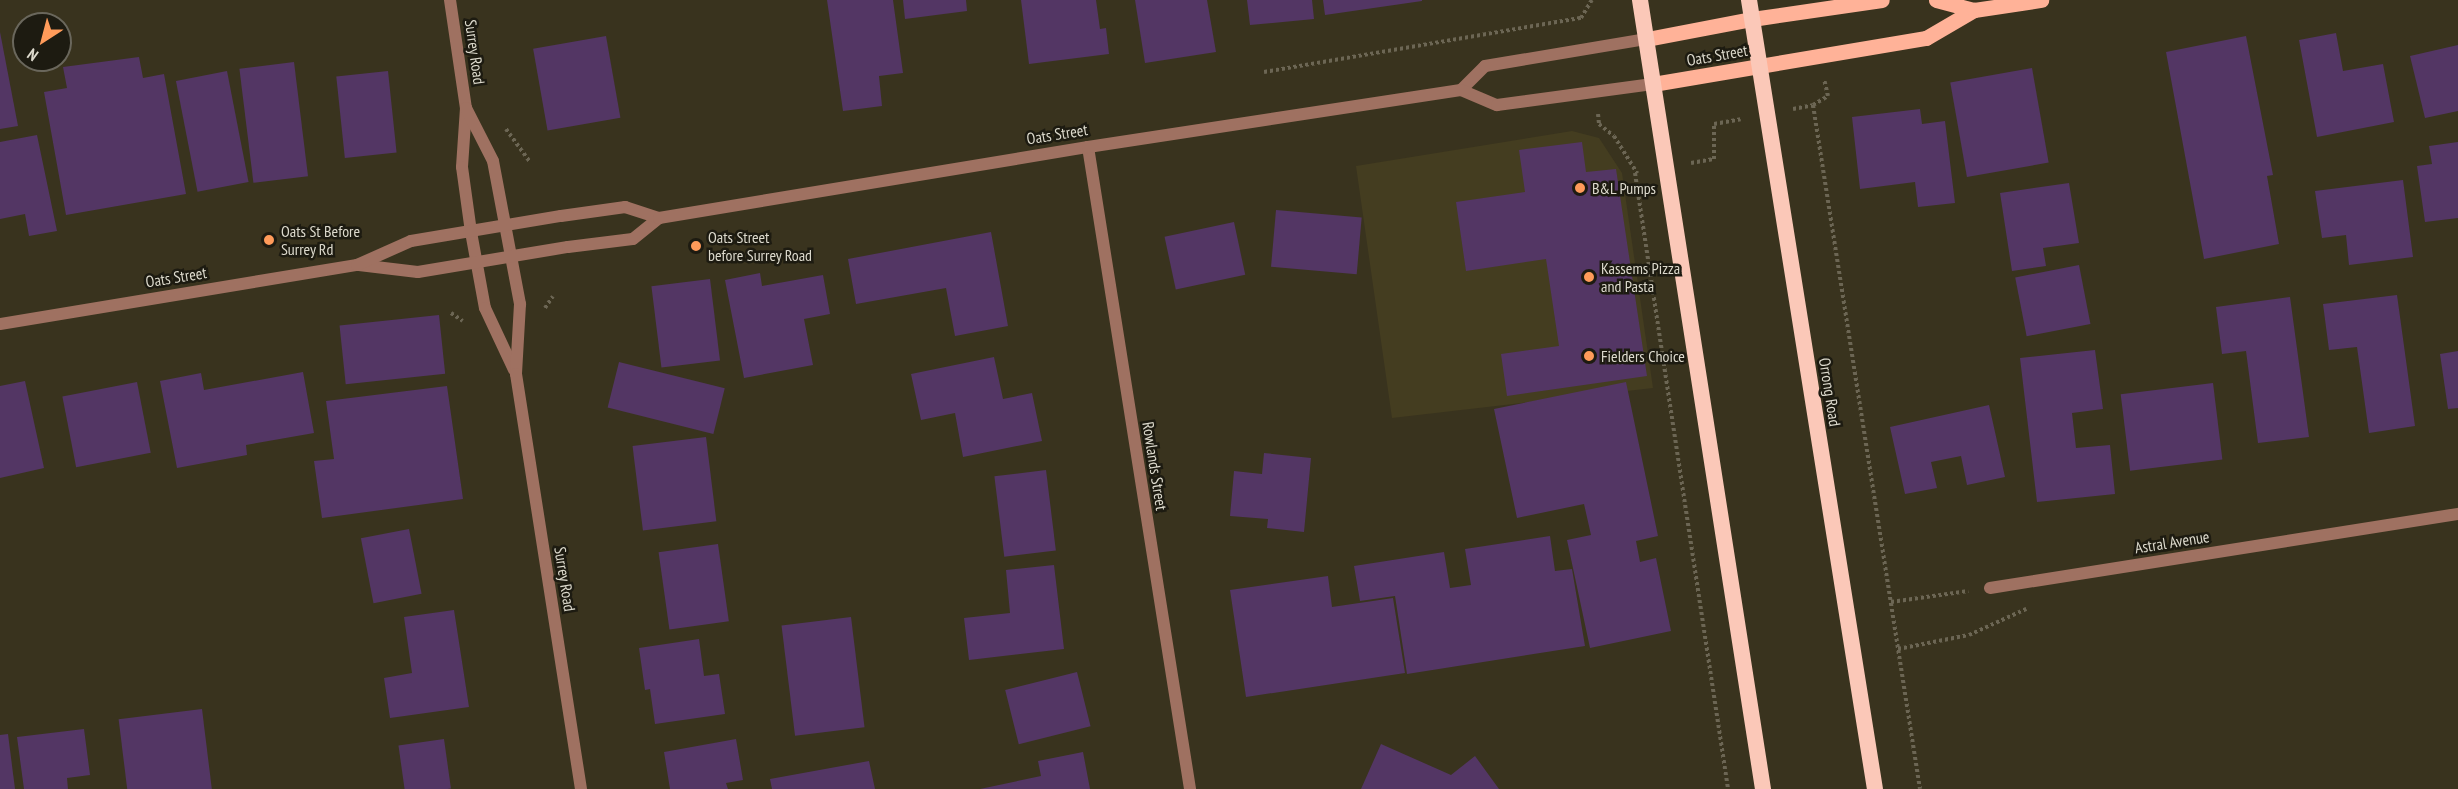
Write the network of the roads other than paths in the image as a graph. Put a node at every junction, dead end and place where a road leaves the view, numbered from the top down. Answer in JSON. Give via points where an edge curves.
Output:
{"nodes":[{"id":1,"x":450,"y":0,"type":"edge"},
{"id":2,"x":1640,"y":0,"type":"edge"},
{"id":3,"x":1749,"y":0,"type":"edge"},
{"id":4,"x":1882,"y":0,"type":"edge"},
{"id":5,"x":1936,"y":0,"type":"edge"},
{"id":6,"x":2041,"y":0,"type":"edge"},
{"id":7,"x":1974,"y":10,"type":"junction"},
{"id":8,"x":1752,"y":19,"type":"junction"},
{"id":9,"x":1647,"y":39,"type":"junction"},
{"id":10,"x":1760,"y":66,"type":"junction"},
{"id":11,"x":1653,"y":84,"type":"junction"},
{"id":12,"x":1461,"y":90,"type":"junction"},
{"id":13,"x":466,"y":108,"type":"junction"},
{"id":14,"x":1088,"y":147,"type":"junction"},
{"id":15,"x":658,"y":218,"type":"junction"},
{"id":16,"x":506,"y":227,"type":"junction"},
{"id":17,"x":471,"y":232,"type":"junction"},
{"id":18,"x":511,"y":256,"type":"junction"},
{"id":19,"x":477,"y":261,"type":"junction"},
{"id":20,"x":357,"y":265,"type":"junction"},
{"id":21,"x":0,"y":324,"type":"edge"},
{"id":22,"x":516,"y":374,"type":"junction"},
{"id":23,"x":2458,"y":514,"type":"edge"},
{"id":24,"x":1990,"y":588,"type":"road end"},
{"id":25,"x":581,"y":789,"type":"edge"},
{"id":26,"x":1190,"y":789,"type":"edge"},
{"id":27,"x":1762,"y":789,"type":"edge"},
{"id":28,"x":1875,"y":789,"type":"edge"}],
"edges":[{"from":1,"to":13,"type":"street","name":"Surrey Road"},
{"from":2,"to":9,"type":"highway"},
{"from":3,"to":8,"type":"highway","name":"Orrong Road"},
{"from":4,"to":8,"type":"main road","name":"Oats Street"},
{"from":5,"to":7,"type":"main road","name":"Oats Street"},
{"from":6,"to":7,"type":"main road","name":"Oats Street"},
{"from":7,"to":10,"type":"main road","name":"Oats Street","via":[[1926,38]]},
{"from":8,"to":9,"type":"main road","name":"Oats Street"},
{"from":8,"to":10,"type":"highway","name":"Orrong Road"},
{"from":9,"to":11,"type":"highway"},
{"from":9,"to":12,"type":"street","name":"Oats Street","via":[[1485,66]]},
{"from":10,"to":11,"type":"main road","name":"Oats Street"},
{"from":10,"to":28,"type":"highway","name":"Orrong Road"},
{"from":11,"to":12,"type":"street","name":"Oats Street","via":[[1497,105]]},
{"from":11,"to":27,"type":"highway"},
{"from":12,"to":14,"type":"street","name":"Oats Street"},
{"from":13,"to":16,"type":"street","name":"Surrey Road","via":[[493,161]]},
{"from":13,"to":17,"type":"street","name":"Surrey Road","via":[[462,167]]},
{"from":14,"to":15,"type":"street","name":"Oats Street"},
{"from":14,"to":26,"type":"street","name":"Rowlands Street"},
{"from":15,"to":16,"type":"street","name":"Oats Street","via":[[625,207]]},
{"from":15,"to":18,"type":"street","name":"Oats Street","via":[[633,239]]},
{"from":16,"to":17,"type":"street","name":"Oats Street"},
{"from":16,"to":18,"type":"street","name":"Surrey Road"},
{"from":17,"to":19,"type":"street","name":"Surrey Road"},
{"from":17,"to":20,"type":"street","name":"Oats Street","via":[[411,241]]},
{"from":18,"to":19,"type":"street","name":"Oats Street"},
{"from":18,"to":22,"type":"street","name":"Surrey Road","via":[[520,304]]},
{"from":19,"to":20,"type":"street","name":"Oats Street","via":[[418,272]]},
{"from":19,"to":22,"type":"street","name":"Surrey Road","via":[[485,308]]},
{"from":20,"to":21,"type":"street","name":"Oats Street"},
{"from":22,"to":25,"type":"street","name":"Surrey Road"},
{"from":23,"to":24,"type":"street","name":"Astral Avenue"}]}
